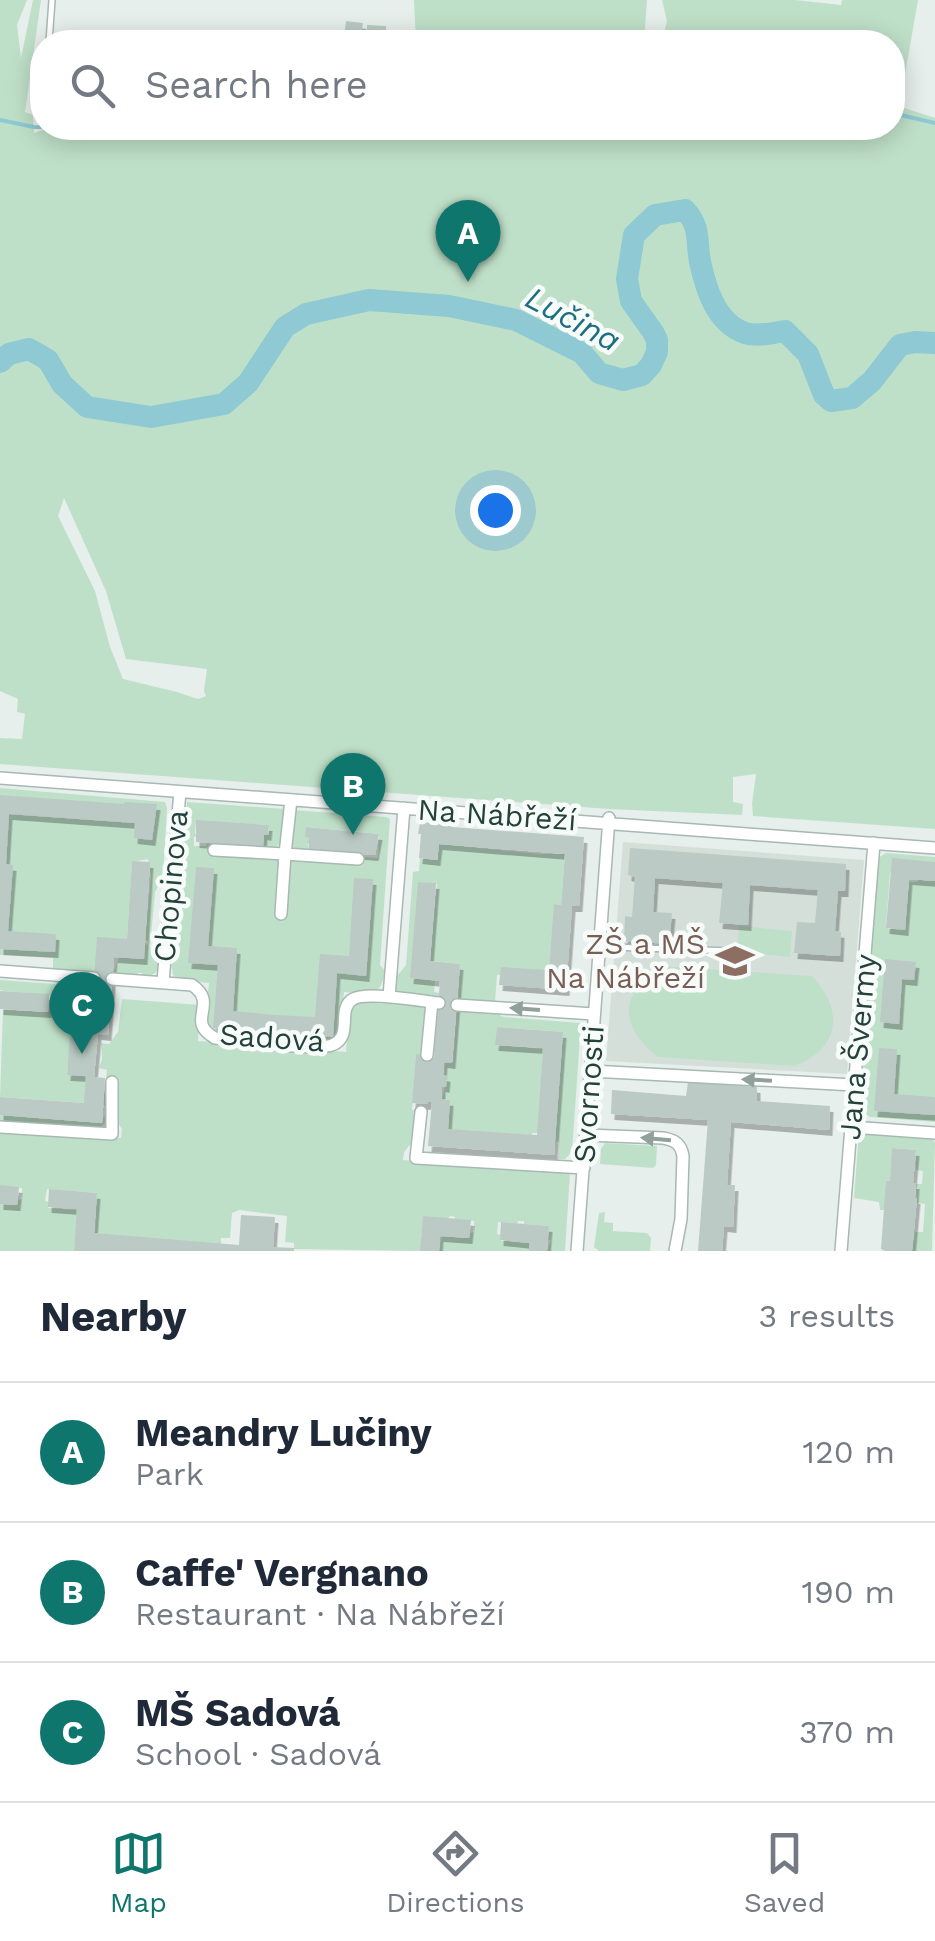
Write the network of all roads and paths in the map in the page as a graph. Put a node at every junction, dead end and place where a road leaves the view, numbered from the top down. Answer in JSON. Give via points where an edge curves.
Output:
{"nodes":[{"id":1,"x":52,"y":0,"type":"edge"},
{"id":2,"x":50,"y":30,"type":"edge"},
{"id":3,"x":0,"y":778,"type":"edge"},
{"id":4,"x":180,"y":792,"type":"junction"},
{"id":5,"x":291,"y":800,"type":"junction"},
{"id":6,"x":404,"y":808,"type":"junction"},
{"id":7,"x":608,"y":821,"type":"junction"},
{"id":8,"x":874,"y":843,"type":"junction"},
{"id":9,"x":935,"y":848,"type":"edge"},
{"id":10,"x":214,"y":850,"type":"dead end"},
{"id":11,"x":285,"y":854,"type":"junction"},
{"id":12,"x":358,"y":860,"type":"dead end"},
{"id":13,"x":281,"y":914,"type":"dead end"},
{"id":14,"x":610,"y":947,"type":"dead end"},
{"id":15,"x":732,"y":951,"type":"dead end"},
{"id":16,"x":0,"y":971,"type":"edge"},
{"id":17,"x":94,"y":978,"type":"dead end"},
{"id":18,"x":112,"y":980,"type":"dead end"},
{"id":19,"x":163,"y":981,"type":"junction"},
{"id":20,"x":389,"y":997,"type":"junction"},
{"id":21,"x":457,"y":1004,"type":"dead end"},
{"id":22,"x":594,"y":1014,"type":"junction"},
{"id":23,"x":427,"y":1055,"type":"dead end"},
{"id":24,"x":590,"y":1071,"type":"junction"},
{"id":25,"x":112,"y":1082,"type":"dead end"},
{"id":26,"x":854,"y":1085,"type":"junction"},
{"id":27,"x":420,"y":1112,"type":"dead end"},
{"id":28,"x":0,"y":1127,"type":"edge"},
{"id":29,"x":851,"y":1127,"type":"junction"},
{"id":30,"x":935,"y":1133,"type":"edge"},
{"id":31,"x":587,"y":1135,"type":"junction"},
{"id":32,"x":584,"y":1168,"type":"junction"},
{"id":33,"x":577,"y":1251,"type":"edge"},
{"id":34,"x":675,"y":1251,"type":"edge"},
{"id":35,"x":841,"y":1251,"type":"edge"}],
"edges":[{"from":1,"to":2,"type":"lane"},
{"from":3,"to":4,"type":"street","name":"Na Nábřeží"},
{"from":4,"to":5,"type":"street","name":"Na Nábřeží"},
{"from":4,"to":19,"type":"street","name":"Chopinova"},
{"from":5,"to":6,"type":"street","name":"Na Nábřeží"},
{"from":5,"to":11,"type":"street"},
{"from":6,"to":7,"type":"street","name":"Na Nábřeží"},
{"from":6,"to":20,"type":"street"},
{"from":7,"to":8,"type":"street","name":"Na Nábřeží"},
{"from":7,"to":22,"type":"street","name":"Svornosti"},
{"from":8,"to":9,"type":"street","name":"Na Nábřeží"},
{"from":8,"to":26,"type":"street","name":"Jana Švermy"},
{"from":10,"to":11,"type":"street"},
{"from":11,"to":12,"type":"street"},
{"from":11,"to":13,"type":"street"},
{"from":14,"to":15,"type":"lane"},
{"from":16,"to":17,"type":"street"},
{"from":18,"to":19,"type":"street","name":"Sadová"},
{"from":19,"to":20,"type":"street","name":"Sadová","via":[[200,989],[202,1026],[215,1038],[305,1046],[337,1044],[352,1000]]},
{"from":20,"to":23,"type":"street","name":"Sadová","via":[[435,1003]]},
{"from":22,"to":21,"type":"street","one_way":true},
{"from":22,"to":24,"type":"street","name":"Svornosti"},
{"from":26,"to":24,"type":"street","one_way":true},
{"from":24,"to":31,"type":"street","name":"Svornosti"},
{"from":25,"to":28,"type":"street","via":[[112,1134]]},
{"from":26,"to":29,"type":"street","name":"Jana Švermy"},
{"from":27,"to":32,"type":"street","via":[[416,1158]]},
{"from":29,"to":30,"type":"street"},
{"from":29,"to":35,"type":"street","name":"Jana Švermy"},
{"from":31,"to":32,"type":"street","name":"Svornosti"},
{"from":34,"to":31,"type":"street","one_way":true,"via":[[680,1147],[672,1139]]},
{"from":32,"to":33,"type":"street","name":"Svornosti"}]}
